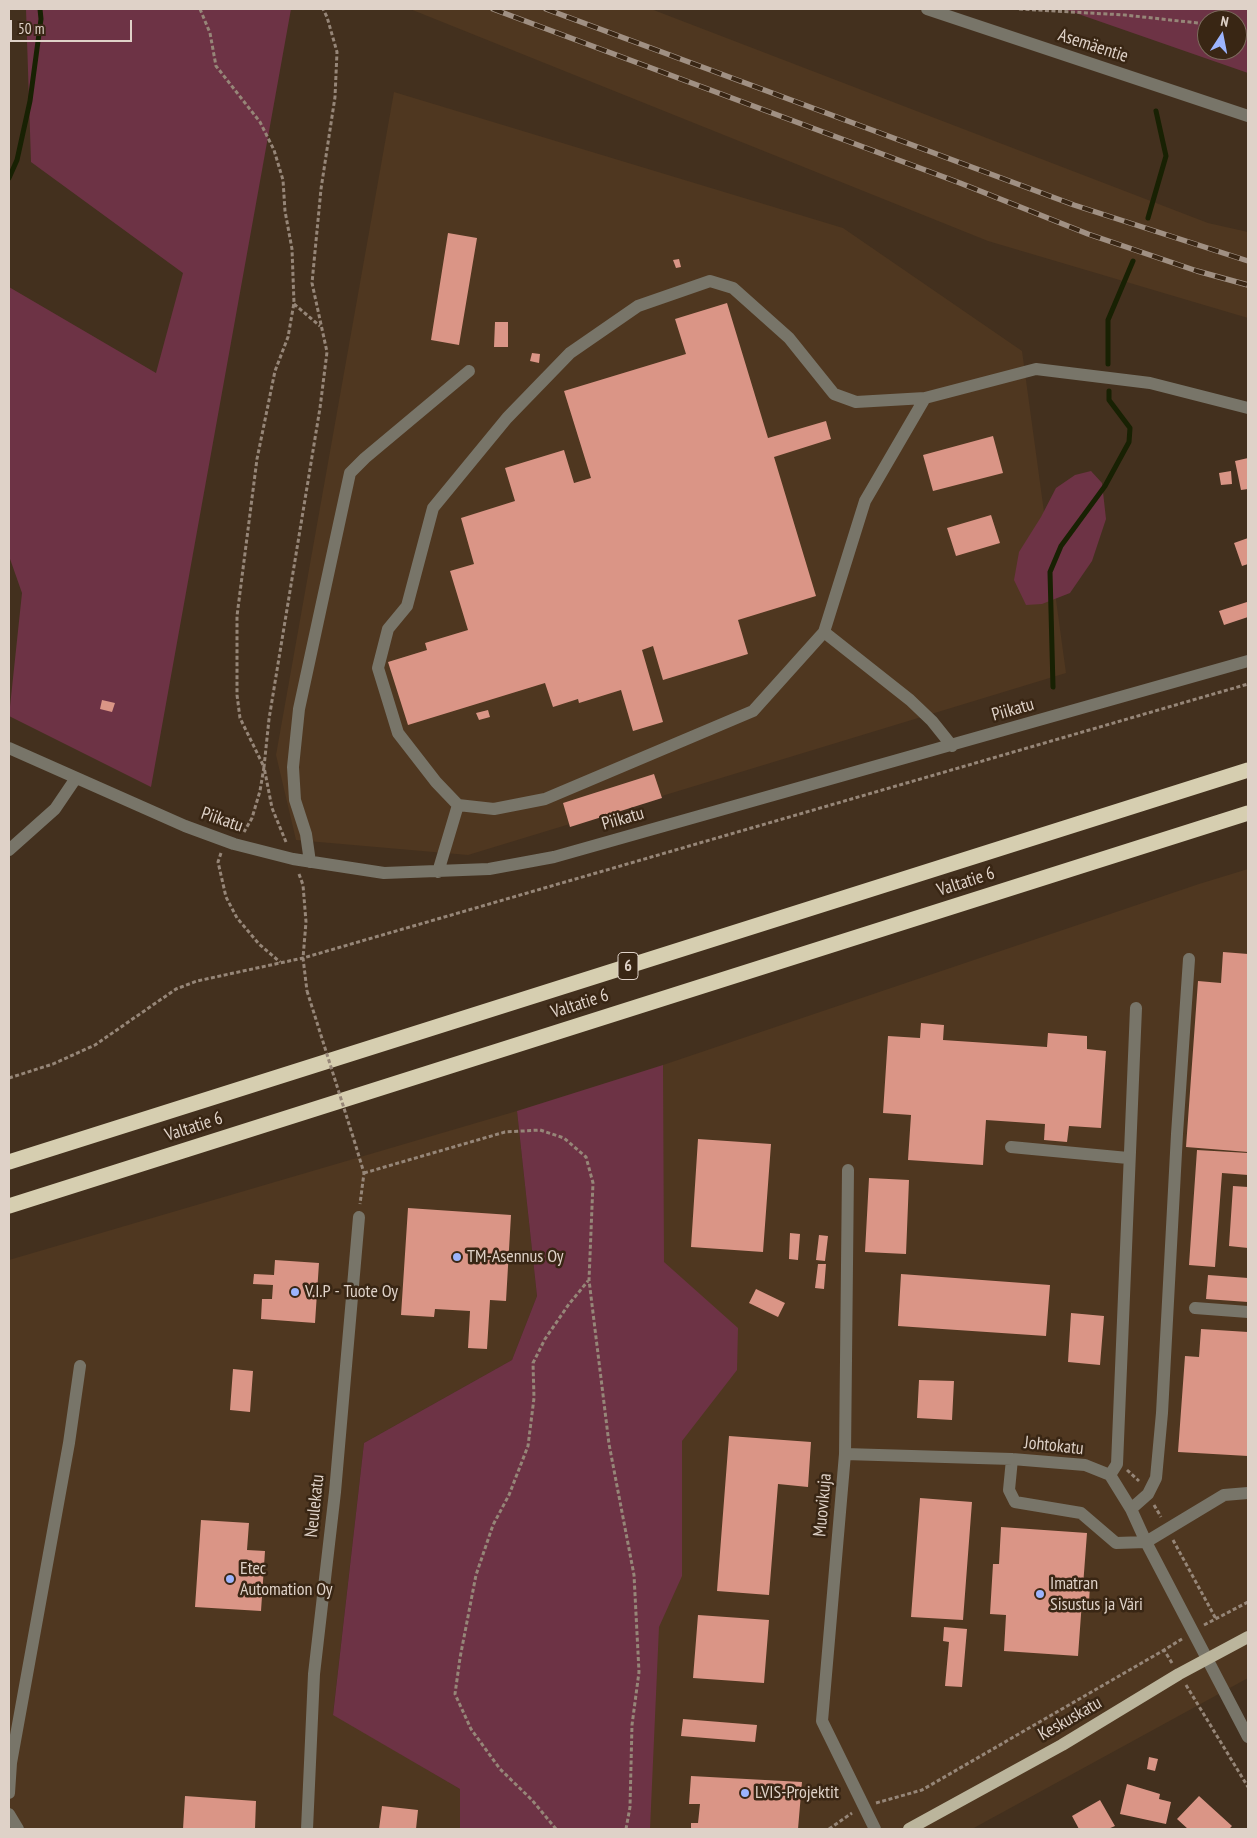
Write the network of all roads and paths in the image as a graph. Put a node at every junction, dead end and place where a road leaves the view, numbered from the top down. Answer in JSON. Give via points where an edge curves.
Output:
{"nodes":[{"id":1,"x":200,"y":9,"type":"edge"},
{"id":2,"x":322,"y":9,"type":"edge"},
{"id":3,"x":927,"y":9,"type":"edge"},
{"id":4,"x":1019,"y":9,"type":"edge"},
{"id":5,"x":1062,"y":10,"type":"edge"},
{"id":6,"x":1197,"y":23,"type":"edge"},
{"id":7,"x":1248,"y":116,"type":"edge"},
{"id":8,"x":294,"y":303,"type":"junction"},
{"id":9,"x":320,"y":326,"type":"junction"},
{"id":10,"x":470,"y":370,"type":"dead end"},
{"id":11,"x":925,"y":398,"type":"junction"},
{"id":12,"x":1248,"y":408,"type":"edge"},
{"id":13,"x":824,"y":632,"type":"junction"},
{"id":14,"x":1248,"y":660,"type":"edge"},
{"id":15,"x":1248,"y":684,"type":"edge"},
{"id":16,"x":952,"y":746,"type":"junction"},
{"id":17,"x":9,"y":748,"type":"edge"},
{"id":18,"x":264,"y":767,"type":"junction"},
{"id":19,"x":1248,"y":770,"type":"edge"},
{"id":20,"x":76,"y":778,"type":"junction"},
{"id":21,"x":458,"y":805,"type":"junction"},
{"id":22,"x":1248,"y":813,"type":"edge"},
{"id":23,"x":234,"y":844,"type":"junction"},
{"id":24,"x":9,"y":850,"type":"edge"},
{"id":25,"x":293,"y":859,"type":"junction"},
{"id":26,"x":310,"y":862,"type":"junction"},
{"id":27,"x":438,"y":872,"type":"junction"},
{"id":28,"x":303,"y":958,"type":"junction"},
{"id":29,"x":1189,"y":959,"type":"dead end"},
{"id":30,"x":281,"y":963,"type":"junction"},
{"id":31,"x":1136,"y":1008,"type":"dead end"},
{"id":32,"x":9,"y":1078,"type":"edge"},
{"id":33,"x":1011,"y":1147,"type":"dead end"},
{"id":34,"x":1128,"y":1158,"type":"junction"},
{"id":35,"x":9,"y":1162,"type":"edge"},
{"id":36,"x":848,"y":1170,"type":"dead end"},
{"id":37,"x":364,"y":1173,"type":"junction"},
{"id":38,"x":9,"y":1206,"type":"edge"},
{"id":39,"x":358,"y":1217,"type":"joint"},
{"id":40,"x":589,"y":1280,"type":"junction"},
{"id":41,"x":1195,"y":1308,"type":"dead end"},
{"id":42,"x":1248,"y":1312,"type":"edge"},
{"id":43,"x":80,"y":1366,"type":"dead end"},
{"id":44,"x":844,"y":1454,"type":"junction"},
{"id":45,"x":1012,"y":1459,"type":"junction"},
{"id":46,"x":1110,"y":1475,"type":"junction"},
{"id":47,"x":1248,"y":1492,"type":"edge"},
{"id":48,"x":1131,"y":1509,"type":"junction"},
{"id":49,"x":1146,"y":1542,"type":"junction"},
{"id":50,"x":1248,"y":1637,"type":"edge"},
{"id":51,"x":1164,"y":1650,"type":"dead end"},
{"id":52,"x":1208,"y":1659,"type":"junction"},
{"id":53,"x":1248,"y":1737,"type":"edge"},
{"id":54,"x":9,"y":1793,"type":"edge"},
{"id":55,"x":863,"y":1807,"type":"junction"},
{"id":56,"x":9,"y":1814,"type":"edge"},
{"id":57,"x":18,"y":1829,"type":"edge"},
{"id":58,"x":308,"y":1829,"type":"edge"},
{"id":59,"x":556,"y":1829,"type":"edge"},
{"id":60,"x":626,"y":1829,"type":"edge"},
{"id":61,"x":829,"y":1829,"type":"edge"},
{"id":62,"x":875,"y":1829,"type":"edge"},
{"id":63,"x":909,"y":1829,"type":"edge"}],
"edges":[{"from":1,"to":8,"type":"path","via":[[210,33],[216,66],[260,122],[274,150],[283,180],[292,249]]},
{"from":2,"to":9,"type":"path","via":[[327,16],[336,52],[335,97],[321,189],[312,283]]},
{"from":3,"to":7,"type":"street","name":"Asemäentie"},
{"from":4,"to":5,"type":"path"},
{"from":5,"to":6,"type":"path"},
{"from":8,"to":9,"type":"path"},
{"from":8,"to":18,"type":"path","via":[[288,337],[275,371],[257,459],[237,616],[240,718]]},
{"from":9,"to":18,"type":"path","via":[[327,352],[320,408]]},
{"from":10,"to":26,"type":"street","via":[[350,473],[299,709],[294,757],[295,800],[306,834]]},
{"from":11,"to":12,"type":"street","via":[[1036,369],[1150,383]]},
{"from":11,"to":13,"type":"street","via":[[865,501]]},
{"from":11,"to":21,"type":"street","via":[[856,402],[834,394],[789,338],[733,288],[710,281],[638,306],[570,353],[507,418],[434,508],[408,606],[388,629],[378,668],[398,733]]},
{"from":13,"to":16,"type":"street","via":[[910,700]]},
{"from":13,"to":21,"type":"street","via":[[754,711],[546,799],[494,808]]},
{"from":14,"to":16,"type":"street","name":"Piikatu"},
{"from":15,"to":28,"type":"path"},
{"from":16,"to":27,"type":"street","name":"Piikatu","via":[[554,857],[489,869]]},
{"from":17,"to":20,"type":"street","name":"Piikatu"},
{"from":18,"to":23,"type":"path","via":[[252,818]]},
{"from":18,"to":25,"type":"path","via":[[272,808]]},
{"from":19,"to":35,"type":"highway","name":"Valtatie 6","number":"6"},
{"from":20,"to":23,"type":"street","name":"Piikatu"},
{"from":20,"to":24,"type":"street","via":[[55,809]]},
{"from":21,"to":27,"type":"street"},
{"from":22,"to":38,"type":"highway","name":"Valtatie 6","number":"6"},
{"from":23,"to":25,"type":"street","name":"Piikatu"},
{"from":23,"to":30,"type":"path","via":[[221,853],[218,862],[226,898],[237,918]]},
{"from":25,"to":26,"type":"street","name":"Piikatu"},
{"from":25,"to":28,"type":"path","via":[[303,885],[306,922]]},
{"from":26,"to":27,"type":"street","name":"Piikatu","via":[[384,873]]},
{"from":28,"to":30,"type":"path"},
{"from":28,"to":37,"type":"path","bridge":true,"via":[[307,992]]},
{"from":29,"to":48,"type":"street","via":[[1156,1478],[1148,1494]]},
{"from":30,"to":32,"type":"path","via":[[197,981],[176,989],[95,1045],[53,1064]]},
{"from":31,"to":34,"type":"street"},
{"from":33,"to":34,"type":"street"},
{"from":34,"to":46,"type":"street","via":[[1117,1464]]},
{"from":36,"to":44,"type":"street","name":"Muovikuja"},
{"from":37,"to":39,"type":"path"},
{"from":37,"to":40,"type":"path","via":[[505,1132],[540,1130],[564,1138],[586,1158],[593,1183]]},
{"from":39,"to":58,"type":"street","name":"Neulekatu","via":[[335,1492],[314,1674]]},
{"from":40,"to":59,"type":"path","via":[[544,1339],[533,1363],[534,1398],[528,1446],[510,1495],[493,1525],[476,1575],[456,1694],[471,1729],[500,1769]]},
{"from":40,"to":60,"type":"path","via":[[610,1444],[634,1575],[639,1672],[632,1725],[630,1807]]},
{"from":41,"to":42,"type":"street"},
{"from":43,"to":54,"type":"street","via":[[11,1763]]},
{"from":44,"to":45,"type":"street","name":"Johtokatu"},
{"from":44,"to":55,"type":"street","name":"Muovikuja","via":[[822,1722]]},
{"from":45,"to":46,"type":"street","name":"Johtokatu","via":[[1085,1465]]},
{"from":45,"to":49,"type":"street","via":[[1008,1490],[1015,1502],[1081,1513],[1116,1543]]},
{"from":46,"to":48,"type":"street"},
{"from":47,"to":49,"type":"street","via":[[1224,1495]]},
{"from":48,"to":49,"type":"street"},
{"from":49,"to":52,"type":"street"},
{"from":50,"to":52,"type":"main road","name":"Keskuskatu"},
{"from":51,"to":55,"type":"path","via":[[922,1790]]},
{"from":52,"to":53,"type":"street"},
{"from":52,"to":63,"type":"main road","name":"Keskuskatu","via":[[1062,1745]]},
{"from":55,"to":61,"type":"path"},
{"from":55,"to":62,"type":"street","name":"Muovikuja"},
{"from":56,"to":57,"type":"street"}]}
